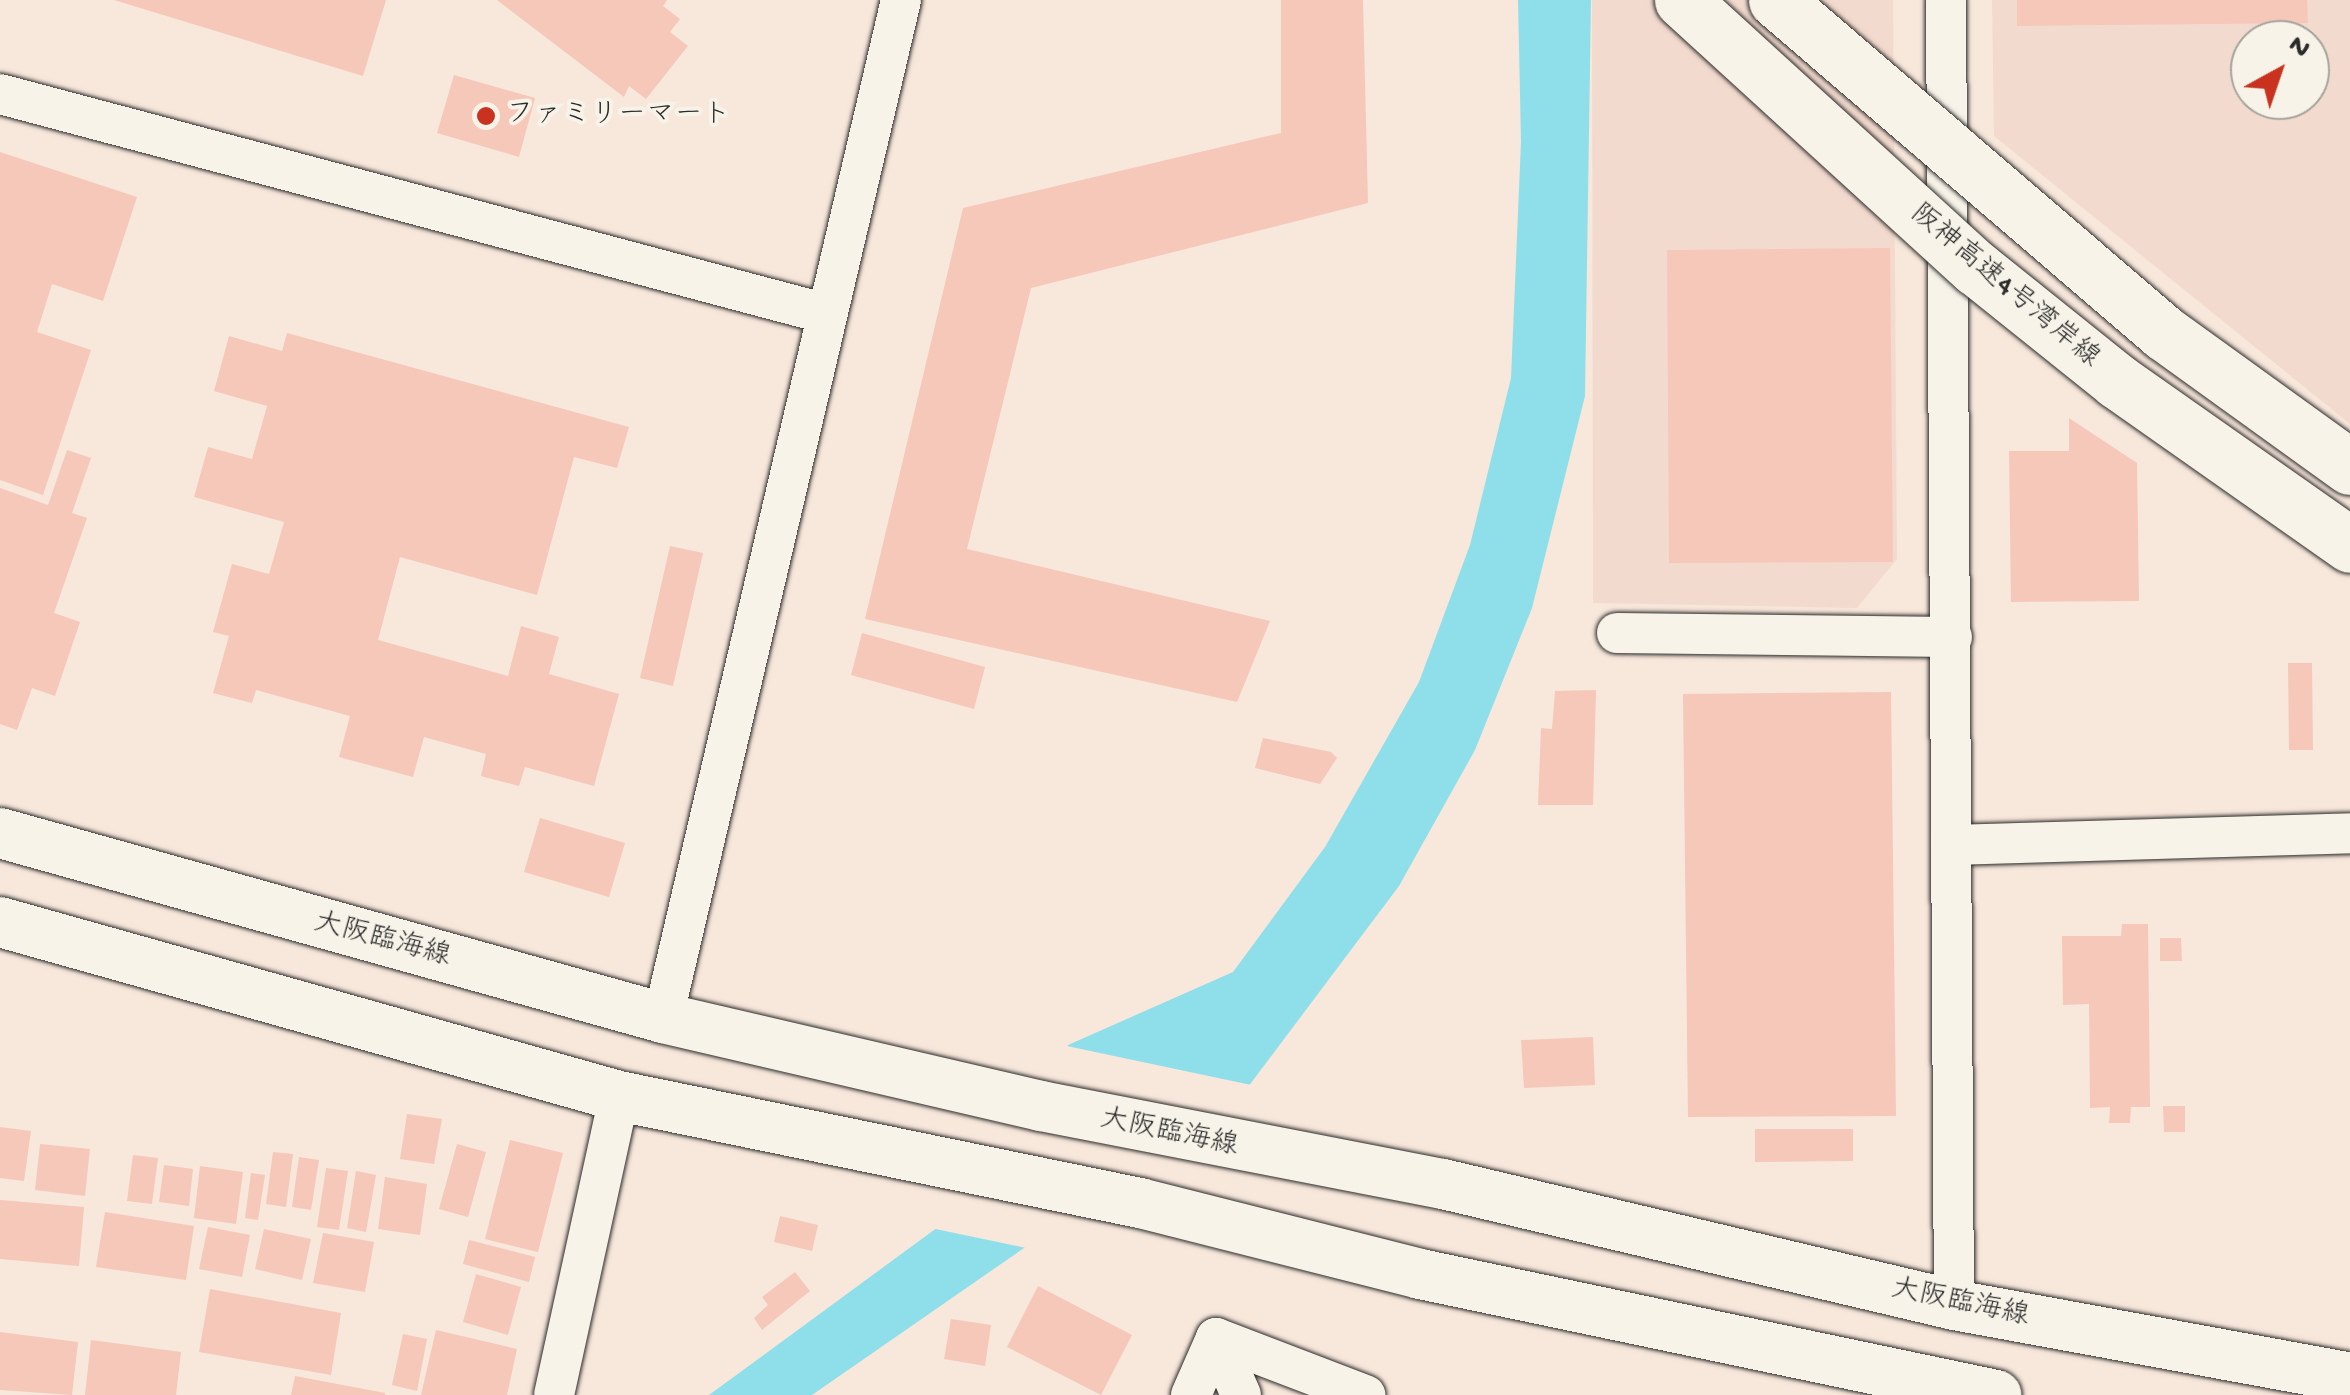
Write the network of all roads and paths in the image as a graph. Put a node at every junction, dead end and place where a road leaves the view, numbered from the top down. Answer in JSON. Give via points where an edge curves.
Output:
{"nodes":[{"id":1,"x":901,"y":0,"type":"edge"},
{"id":2,"x":1682,"y":0,"type":"edge"},
{"id":3,"x":1776,"y":0,"type":"edge"},
{"id":4,"x":1946,"y":0,"type":"edge"},
{"id":5,"x":0,"y":94,"type":"edge"},
{"id":6,"x":827,"y":314,"type":"junction"},
{"id":7,"x":2350,"y":467,"type":"edge"},
{"id":8,"x":2350,"y":546,"type":"edge"},
{"id":9,"x":1617,"y":632,"type":"dead end"},
{"id":10,"x":1952,"y":637,"type":"junction"},
{"id":11,"x":2350,"y":833,"type":"edge"},
{"id":12,"x":0,"y":834,"type":"edge"},
{"id":13,"x":1954,"y":845,"type":"junction"},
{"id":14,"x":0,"y":922,"type":"edge"},
{"id":15,"x":662,"y":1018,"type":"junction"},
{"id":16,"x":619,"y":1096,"type":"junction"},
{"id":17,"x":1954,"y":1305,"type":"junction"},
{"id":18,"x":1216,"y":1338,"type":"junction"},
{"id":19,"x":2350,"y":1378,"type":"edge"},
{"id":20,"x":554,"y":1395,"type":"edge"},
{"id":21,"x":1191,"y":1395,"type":"edge"},
{"id":22,"x":1241,"y":1395,"type":"edge"},
{"id":23,"x":1365,"y":1395,"type":"edge"},
{"id":24,"x":1996,"y":1395,"type":"edge"}],
"edges":[{"from":1,"to":6,"type":"street"},
{"from":2,"to":8,"type":"highway","name":"阪神高速4号湾岸線","bridge":true,"via":[[1976,268],[2117,382]]},
{"from":3,"to":7,"type":"highway","bridge":true,"via":[[2164,333]]},
{"from":4,"to":10,"type":"street"},
{"from":5,"to":6,"type":"street"},
{"from":6,"to":15,"type":"street"},
{"from":9,"to":10,"type":"street"},
{"from":10,"to":13,"type":"street"},
{"from":11,"to":13,"type":"street"},
{"from":12,"to":15,"type":"main road","name":"大阪臨海線"},
{"from":13,"to":17,"type":"street"},
{"from":14,"to":16,"type":"main road"},
{"from":15,"to":17,"type":"main road","name":"大阪臨海線","via":[[1248,1151],[1442,1184]]},
{"from":16,"to":20,"type":"street"},
{"from":16,"to":24,"type":"main road","via":[[1140,1203],[1420,1274]]},
{"from":17,"to":19,"type":"main road","name":"大阪臨海線"},
{"from":18,"to":21,"type":"street"},
{"from":18,"to":22,"type":"street"},
{"from":18,"to":23,"type":"street"}]}
